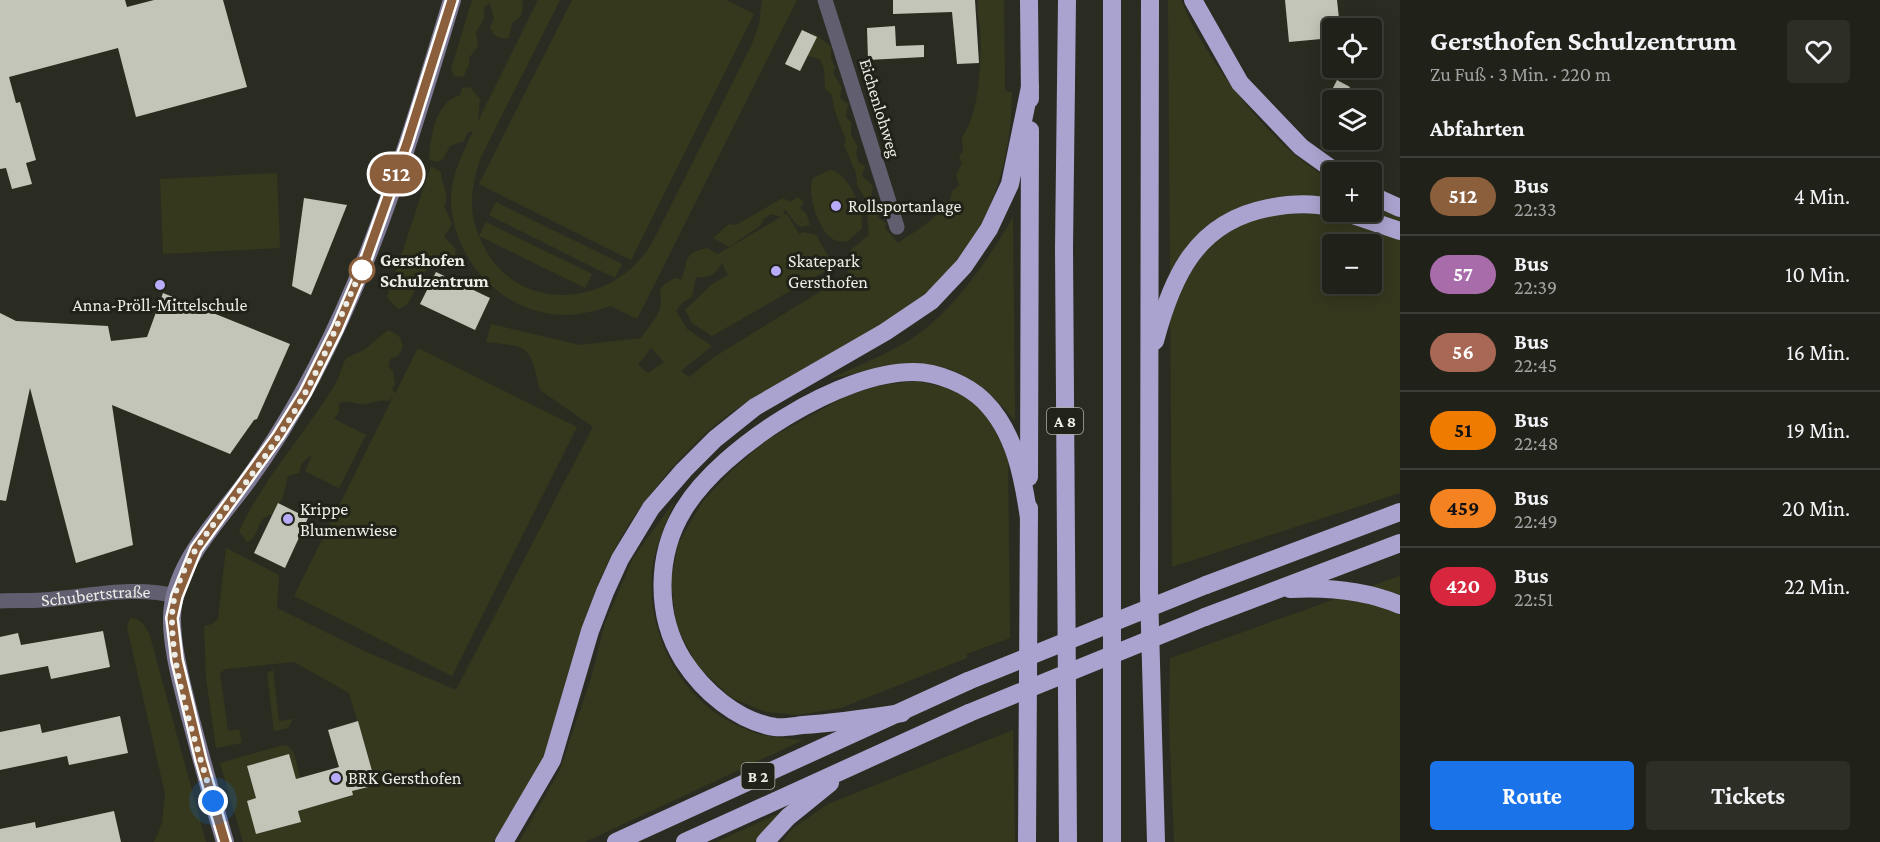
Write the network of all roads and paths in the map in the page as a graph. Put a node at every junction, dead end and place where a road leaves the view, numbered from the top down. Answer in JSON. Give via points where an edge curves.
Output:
{"nodes":[{"id":1,"x":452,"y":0,"type":"edge"},
{"id":2,"x":825,"y":0,"type":"edge"},
{"id":3,"x":1029,"y":0,"type":"edge"},
{"id":4,"x":1066,"y":0,"type":"edge"},
{"id":5,"x":1112,"y":0,"type":"edge"},
{"id":6,"x":1150,"y":0,"type":"edge"},
{"id":7,"x":1193,"y":0,"type":"edge"},
{"id":8,"x":1030,"y":87,"type":"junction"},
{"id":9,"x":1322,"y":162,"type":"edge"},
{"id":10,"x":1382,"y":200,"type":"edge"},
{"id":11,"x":1322,"y":205,"type":"edge"},
{"id":12,"x":1400,"y":208,"type":"edge"},
{"id":13,"x":1373,"y":222,"type":"edge"},
{"id":14,"x":897,"y":227,"type":"dead end"},
{"id":15,"x":1400,"y":231,"type":"edge"},
{"id":16,"x":1148,"y":366,"type":"junction"},
{"id":17,"x":1400,"y":504,"type":"edge"},
{"id":18,"x":1400,"y":512,"type":"edge"},
{"id":19,"x":1029,"y":518,"type":"junction"},
{"id":20,"x":1337,"y":534,"type":"junction"},
{"id":21,"x":1400,"y":543,"type":"edge"},
{"id":22,"x":1273,"y":589,"type":"junction"},
{"id":23,"x":177,"y":596,"type":"junction"},
{"id":24,"x":0,"y":601,"type":"edge"},
{"id":25,"x":1400,"y":605,"type":"edge"},
{"id":26,"x":902,"y":713,"type":"junction"},
{"id":27,"x":851,"y":766,"type":"junction"},
{"id":28,"x":1153,"y":795,"type":"junction"},
{"id":29,"x":225,"y":842,"type":"edge"},
{"id":30,"x":504,"y":842,"type":"edge"},
{"id":31,"x":616,"y":842,"type":"edge"},
{"id":32,"x":685,"y":842,"type":"edge"},
{"id":33,"x":765,"y":842,"type":"edge"},
{"id":34,"x":1027,"y":842,"type":"edge"},
{"id":35,"x":1068,"y":842,"type":"edge"},
{"id":36,"x":1112,"y":842,"type":"edge"},
{"id":37,"x":1156,"y":842,"type":"edge"},
{"id":38,"x":1163,"y":842,"type":"edge"}],
"edges":[{"from":1,"to":23,"type":"street","name":"Schubertstraße","via":[[407,143],[337,329],[278,436],[196,549]]},
{"from":2,"to":14,"type":"street","name":"Eichenlohweg"},
{"from":3,"to":8,"type":"highway"},
{"from":4,"to":35,"type":"highway","number":"A 8"},
{"from":5,"to":36,"type":"highway"},
{"from":6,"to":16,"type":"highway"},
{"from":7,"to":9,"type":"highway","via":[[1240,83],[1300,147]]},
{"from":8,"to":19,"type":"highway"},
{"from":8,"to":30,"type":"highway","via":[[1010,183],[989,229],[964,266],[931,301],[755,407],[692,462],[651,508],[605,592],[552,760]]},
{"from":10,"to":12,"type":"highway"},
{"from":11,"to":16,"type":"highway","via":[[1286,205],[1254,211],[1217,227],[1194,250],[1176,280]]},
{"from":13,"to":15,"type":"highway"},
{"from":16,"to":28,"type":"highway"},
{"from":17,"to":20,"type":"highway"},
{"from":18,"to":20,"type":"highway"},
{"from":19,"to":26,"type":"highway","via":[[1014,450],[1006,431],[984,401],[952,380],[916,371],[878,376],[818,398],[761,434],[718,468],[684,509],[665,552],[661,598],[672,642],[697,682],[732,711],[775,727]]},
{"from":19,"to":34,"type":"highway"},
{"from":20,"to":26,"type":"highway","number":"B 2","bridge":true,"via":[[968,681]]},
{"from":21,"to":22,"type":"highway"},
{"from":22,"to":25,"type":"highway","via":[[1323,587],[1376,596]]},
{"from":22,"to":27,"type":"highway","number":"B 2","bridge":true,"via":[[969,713]]},
{"from":23,"to":24,"type":"street","name":"Schubertstraße","via":[[123,591]]},
{"from":23,"to":29,"type":"street","via":[[172,618],[177,660]]},
{"from":26,"to":31,"type":"highway","number":"B 2"},
{"from":27,"to":32,"type":"highway","number":"B 2"},
{"from":27,"to":33,"type":"highway","via":[[788,816]]},
{"from":28,"to":37,"type":"highway"},
{"from":28,"to":38,"type":"highway"}]}
